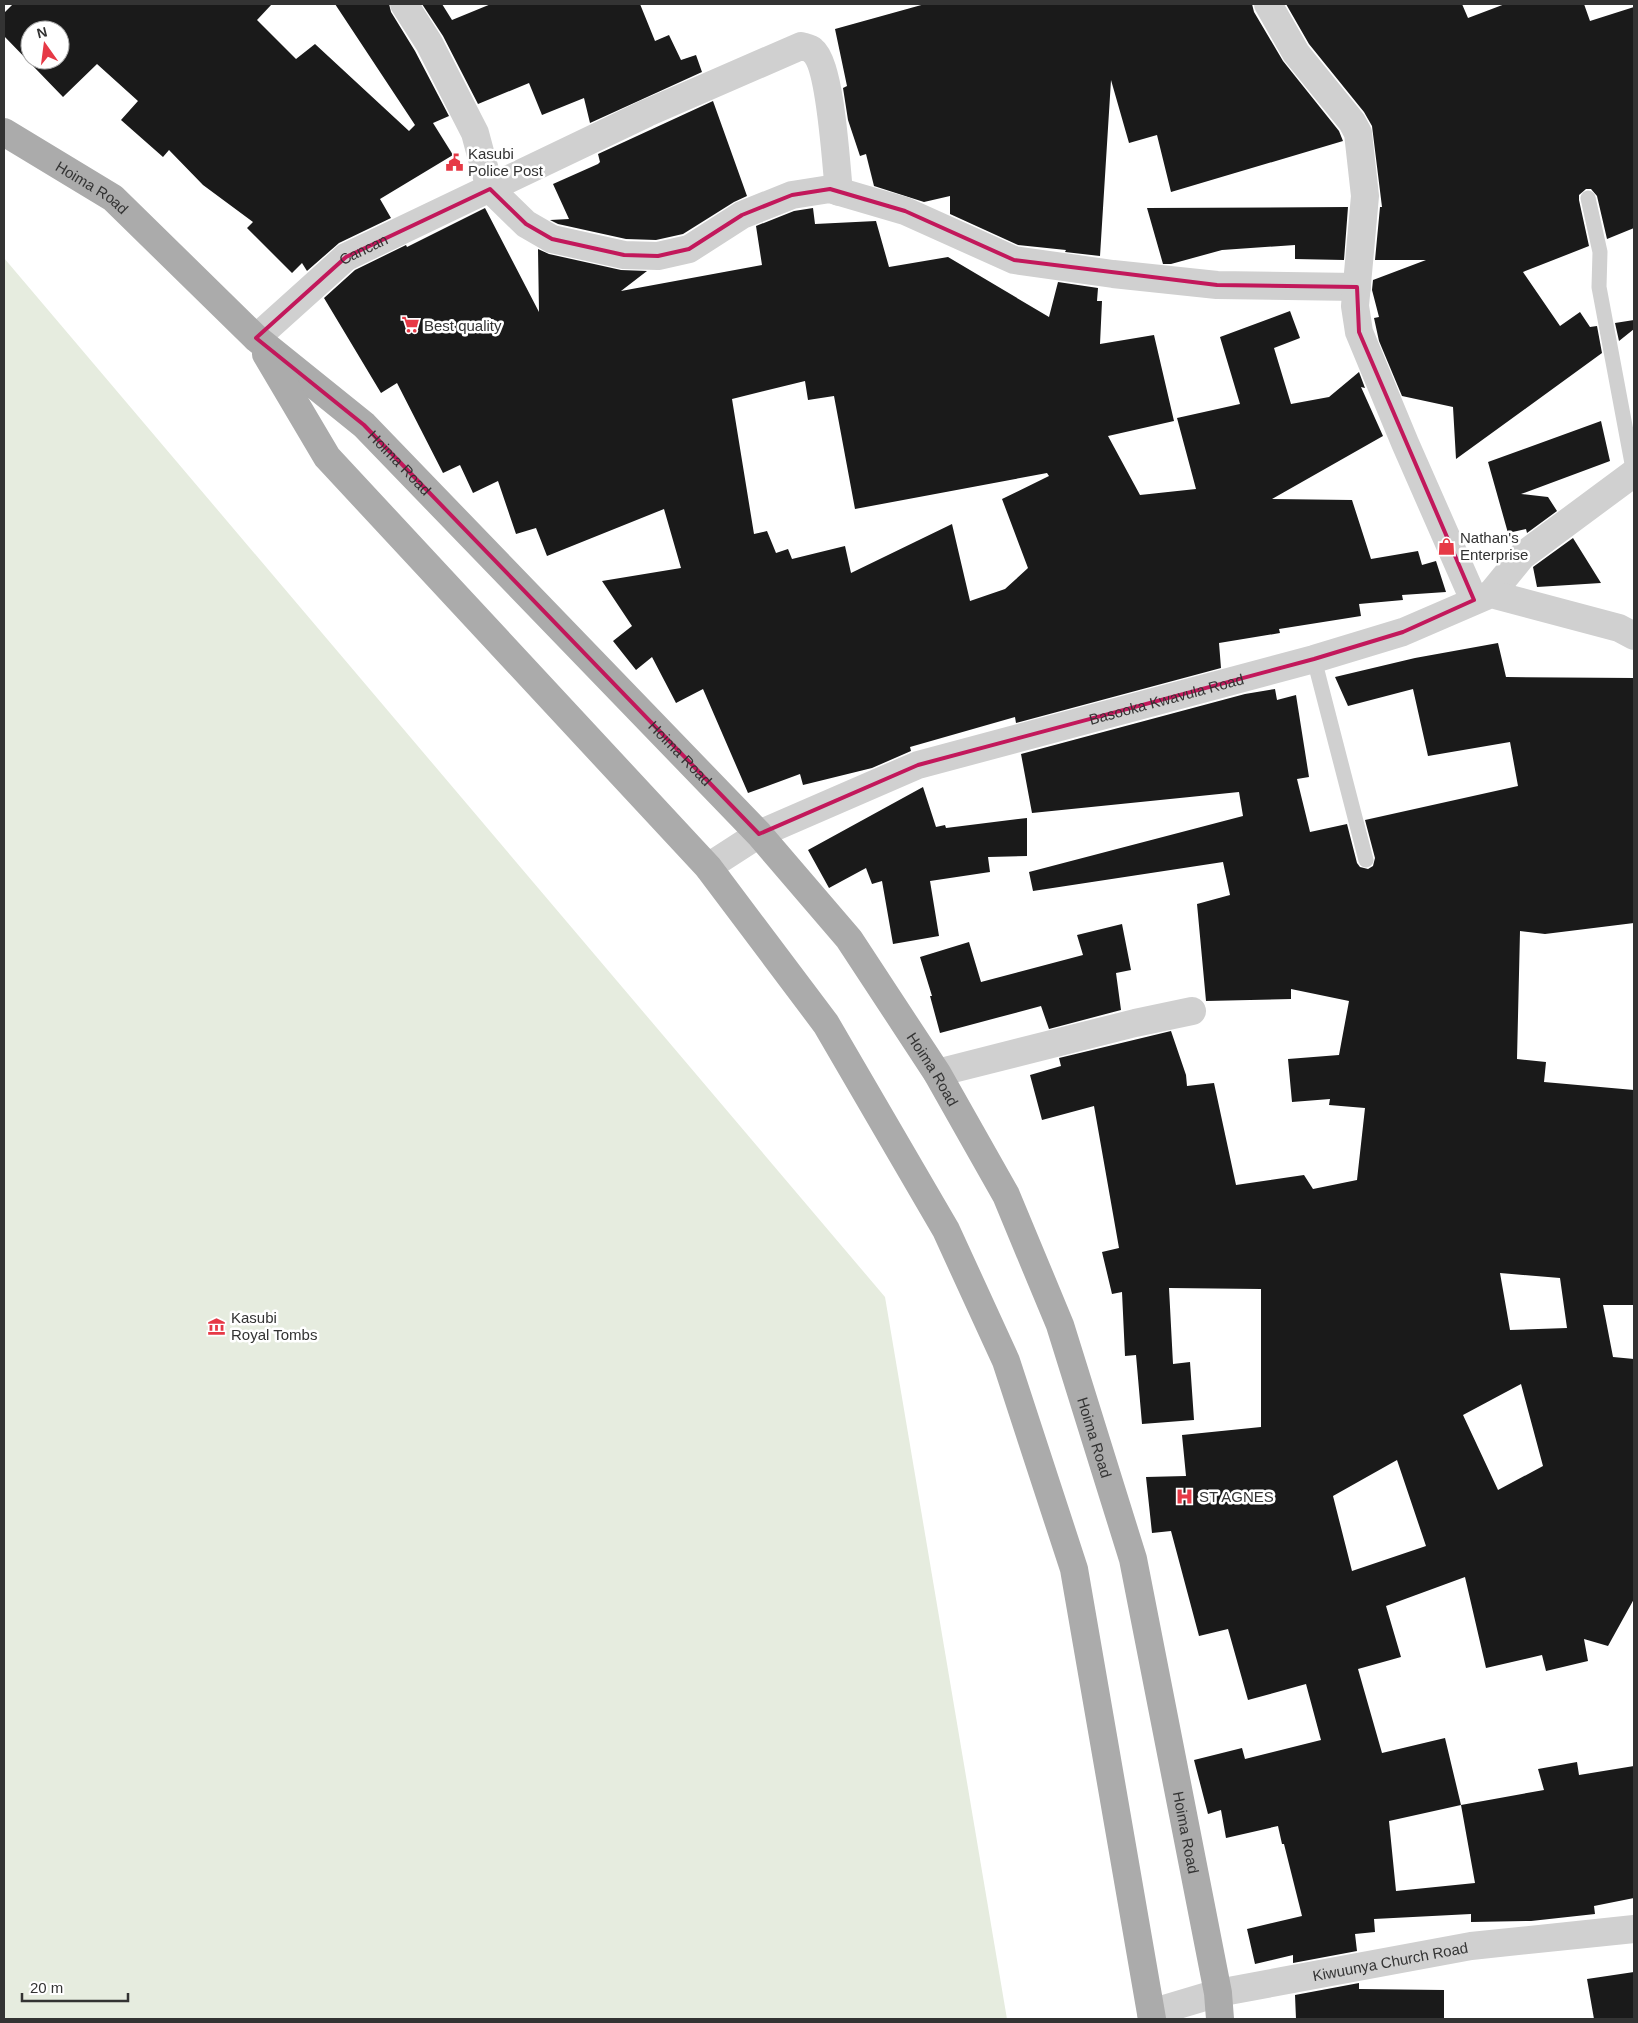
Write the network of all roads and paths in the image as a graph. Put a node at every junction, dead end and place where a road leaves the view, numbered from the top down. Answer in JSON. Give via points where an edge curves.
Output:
{"nodes":[{"id":1,"x":404,"y":4,"type":"edge"},
{"id":2,"x":1268,"y":4,"type":"edge"},
{"id":3,"x":4,"y":132,"type":"edge"},
{"id":4,"x":490,"y":189,"type":"junction"},
{"id":5,"x":839,"y":192,"type":"junction"},
{"id":6,"x":1588,"y":198,"type":"dead end"},
{"id":7,"x":1357,"y":287,"type":"junction"},
{"id":8,"x":256,"y":338,"type":"junction"},
{"id":9,"x":1634,"y":474,"type":"edge"},
{"id":10,"x":1482,"y":597,"type":"junction"},
{"id":11,"x":1634,"y":636,"type":"edge"},
{"id":12,"x":1314,"y":659,"type":"junction"},
{"id":13,"x":759,"y":834,"type":"junction"},
{"id":14,"x":1366,"y":860,"type":"dead end"},
{"id":15,"x":708,"y":867,"type":"junction"},
{"id":16,"x":1192,"y":1011,"type":"dead end"},
{"id":17,"x":937,"y":1072,"type":"junction"},
{"id":18,"x":1634,"y":1929,"type":"edge"},
{"id":19,"x":1219,"y":2006,"type":"edge"},
{"id":20,"x":1151,"y":2016,"type":"edge"}],
"edges":[{"from":1,"to":4,"type":"street","via":[[429,43],[475,133]]},
{"from":2,"to":7,"type":"street","via":[[1296,53],[1358,133],[1365,196]]},
{"from":3,"to":8,"type":"main road","name":"Hoima Road","via":[[113,198]]},
{"from":4,"to":5,"type":"street","via":[[526,224],[552,239],[624,255],[658,256],[689,249],[742,215],[792,195],[830,189]]},
{"from":4,"to":5,"type":"street","name":"Cancan","via":[[647,113],[801,46],[816,55],[828,89]]},
{"from":4,"to":8,"type":"street","name":"Cancan","via":[[346,257]]},
{"from":5,"to":7,"type":"street","via":[[905,211],[1014,260],[1217,285]]},
{"from":6,"to":9,"type":"lane","via":[[1600,252],[1599,288]]},
{"from":7,"to":10,"type":"street","via":[[1355,306],[1359,332],[1405,442]]},
{"from":8,"to":13,"type":"main road","name":"Hoima Road","via":[[364,425]]},
{"from":8,"to":15,"type":"main road","name":"Hoima Road","via":[[327,457]]},
{"from":9,"to":10,"type":"street","via":[[1522,556]]},
{"from":10,"to":11,"type":"street","via":[[1618,628]]},
{"from":10,"to":12,"type":"street","name":"Basooka Kwavula Road","via":[[1403,632]]},
{"from":12,"to":13,"type":"street","name":"Basooka Kwavula Road","via":[[918,765]]},
{"from":12,"to":14,"type":"lane"},
{"from":13,"to":15,"type":"street","name":"Basooka Kwavula Road"},
{"from":13,"to":17,"type":"main road","name":"Hoima Road","via":[[849,940]]},
{"from":15,"to":20,"type":"main road","name":"Hoima Road","via":[[826,1024],[946,1230],[1006,1361],[1074,1569]]},
{"from":16,"to":17,"type":"street"},
{"from":17,"to":19,"type":"main road","name":"Hoima Road","via":[[1006,1195],[1060,1325],[1133,1559]]},
{"from":18,"to":19,"type":"street","name":"Kiwuunya Church Road","via":[[1471,1946]]},
{"from":19,"to":20,"type":"street","name":"Kiwuunya Church Road"}]}
